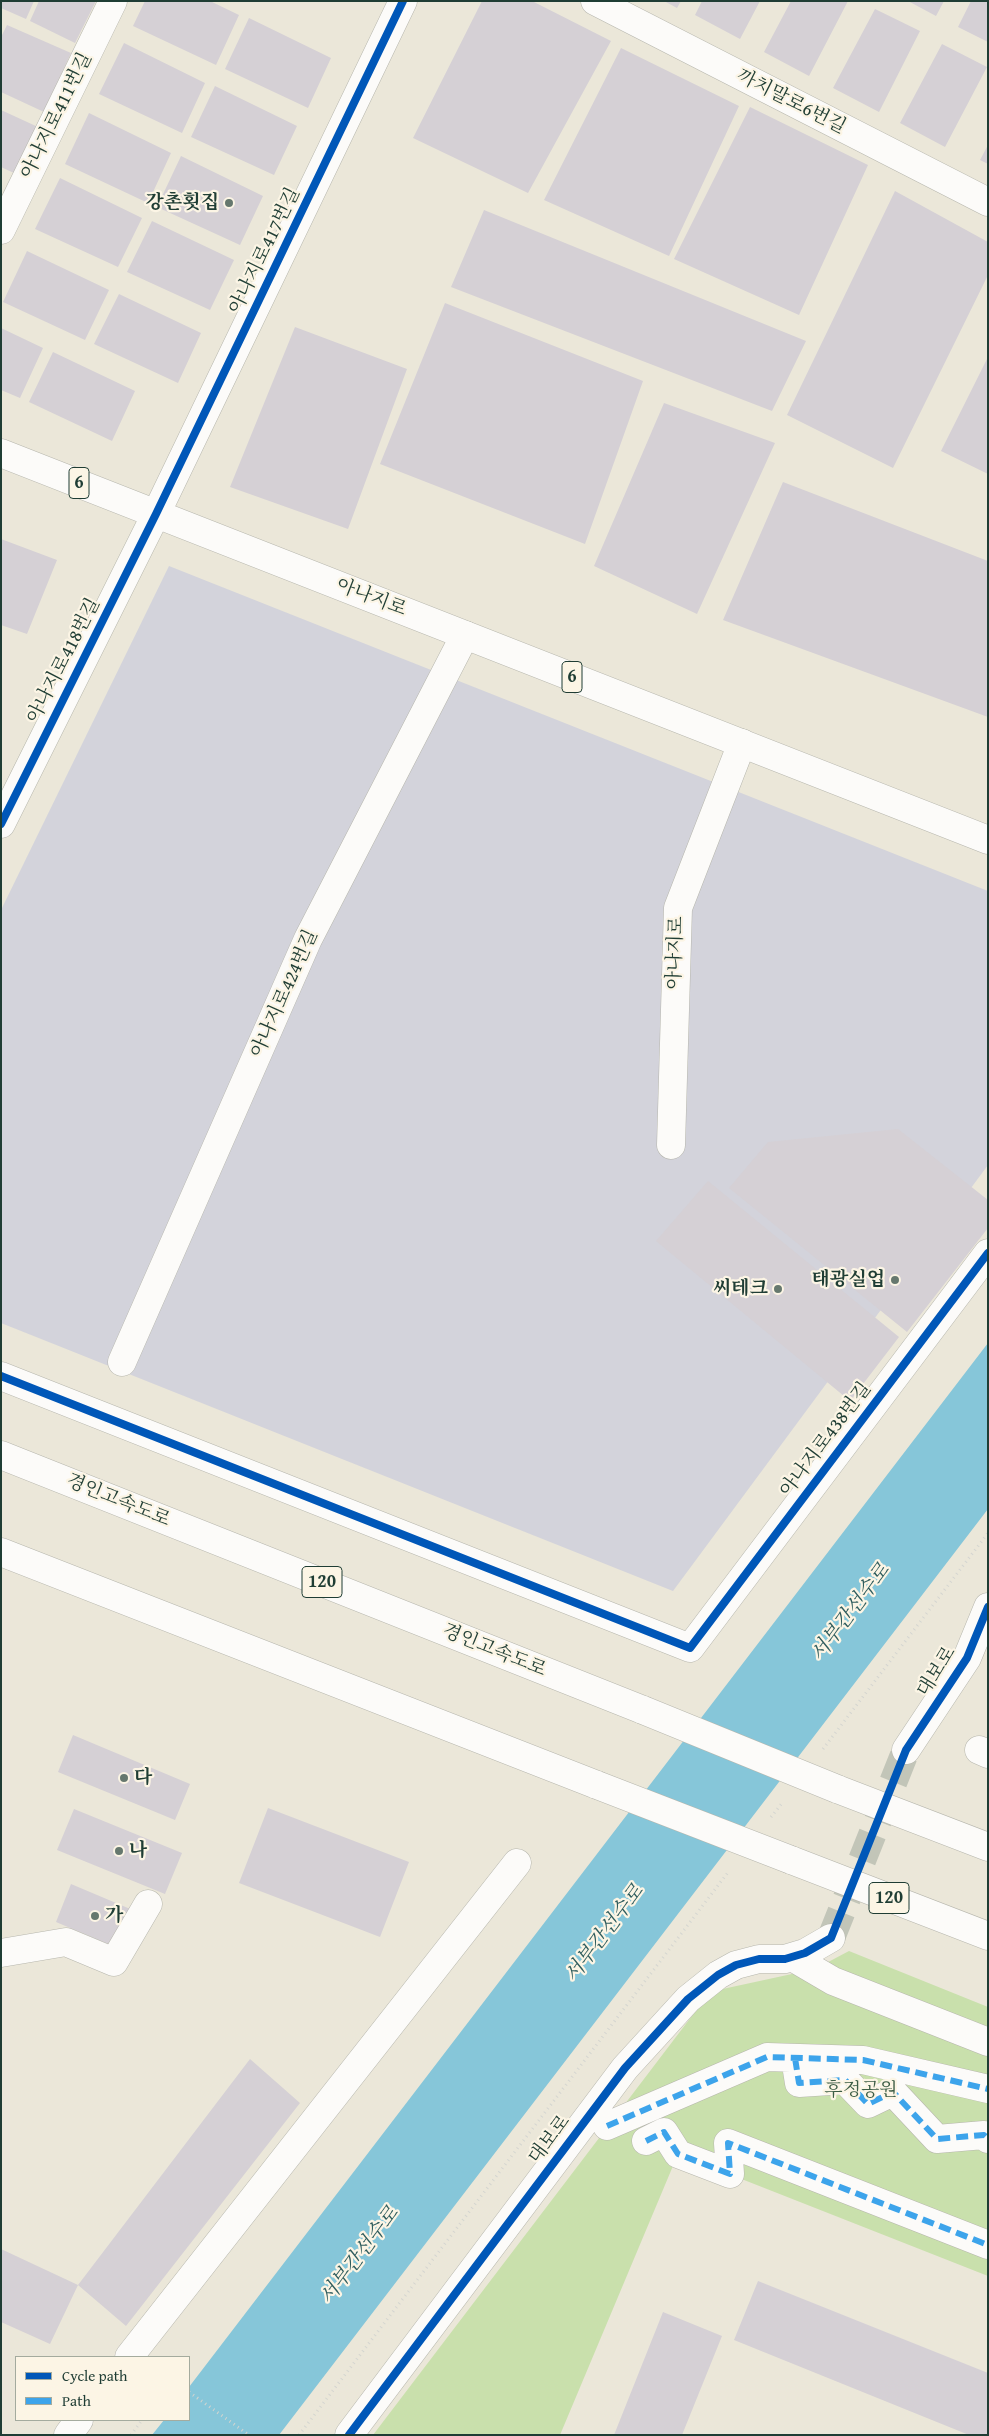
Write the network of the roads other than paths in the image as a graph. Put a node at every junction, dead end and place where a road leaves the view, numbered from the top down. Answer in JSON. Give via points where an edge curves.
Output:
{"nodes":[{"id":1,"x":113,"y":1,"type":"edge"},
{"id":2,"x":403,"y":1,"type":"edge"},
{"id":3,"x":595,"y":1,"type":"edge"},
{"id":4,"x":988,"y":202,"type":"edge"},
{"id":5,"x":1,"y":230,"type":"edge"},
{"id":6,"x":1,"y":453,"type":"edge"},
{"id":7,"x":156,"y":514,"type":"junction"},
{"id":8,"x":465,"y":635,"type":"junction"},
{"id":9,"x":742,"y":743,"type":"junction"},
{"id":10,"x":1,"y":824,"type":"edge"},
{"id":11,"x":988,"y":840,"type":"edge"},
{"id":12,"x":671,"y":1145,"type":"dead end"},
{"id":13,"x":988,"y":1253,"type":"edge"},
{"id":14,"x":122,"y":1362,"type":"dead end"},
{"id":15,"x":1,"y":1376,"type":"edge"},
{"id":16,"x":1,"y":1455,"type":"edge"},
{"id":17,"x":1,"y":1552,"type":"edge"},
{"id":18,"x":988,"y":1606,"type":"edge"},
{"id":19,"x":906,"y":1750,"type":"tunnel mouth"},
{"id":20,"x":988,"y":1847,"type":"edge"},
{"id":21,"x":517,"y":1863,"type":"dead end"},
{"id":22,"x":148,"y":1904,"type":"dead end"},
{"id":23,"x":988,"y":1936,"type":"edge"},
{"id":24,"x":831,"y":1938,"type":"tunnel mouth"},
{"id":25,"x":1,"y":1953,"type":"edge"},
{"id":26,"x":792,"y":1957,"type":"junction"},
{"id":27,"x":988,"y":2042,"type":"edge"},
{"id":28,"x":795,"y":2058,"type":"junction"},
{"id":29,"x":988,"y":2089,"type":"edge"},
{"id":30,"x":607,"y":2126,"type":"dead end"},
{"id":31,"x":988,"y":2139,"type":"edge"},
{"id":32,"x":646,"y":2141,"type":"dead end"},
{"id":33,"x":988,"y":2245,"type":"edge"},
{"id":34,"x":130,"y":2356,"type":"edge"},
{"id":35,"x":79,"y":2421,"type":"edge"},
{"id":36,"x":68,"y":2435,"type":"edge"},
{"id":37,"x":350,"y":2435,"type":"edge"}],
"edges":[{"from":1,"to":5,"type":"main road","name":"아나지로411번길"},
{"from":2,"to":7,"type":"main road","name":"아나지로417번길"},
{"from":3,"to":4,"type":"main road","name":"까치말로6번길"},
{"from":6,"to":7,"type":"main road","name":"아나지로","number":"6"},
{"from":7,"to":8,"type":"main road","name":"아나지로","number":"6"},
{"from":7,"to":10,"type":"main road","name":"아나지로418번길"},
{"from":8,"to":9,"type":"main road","name":"아나지로","number":"6"},
{"from":8,"to":14,"type":"main road","name":"아나지로424번길","via":[[308,939]]},
{"from":9,"to":11,"type":"main road","name":"아나지로","number":"6"},
{"from":9,"to":12,"type":"main road","name":"아나지로","via":[[678,908]]},
{"from":13,"to":15,"type":"main road","name":"아나지로438번길","via":[[690,1648]]},
{"from":16,"to":20,"type":"main road","name":"경인고속도로","number":"120","bridge":true},
{"from":17,"to":23,"type":"main road","number":"120","bridge":true},
{"from":18,"to":19,"type":"main road","name":"대보로","via":[[967,1658]]},
{"from":21,"to":34,"type":"main road"},
{"from":22,"to":25,"type":"main road","via":[[114,1962],[66,1942]]},
{"from":24,"to":26,"type":"main road","name":"대보로"},
{"from":26,"to":27,"type":"main road","via":[[833,1981]]},
{"from":26,"to":37,"type":"main road","name":"대보로","via":[[759,1959],[736,1965],[688,1999],[625,2068]]},
{"from":28,"to":29,"type":"main road","via":[[863,2060]]},
{"from":28,"to":30,"type":"main road","via":[[766,2057]]},
{"from":28,"to":31,"type":"main road","via":[[799,2083],[845,2080],[868,2104],[894,2092],[937,2139],[984,2135]]},
{"from":32,"to":33,"type":"main road","via":[[664,2132],[678,2154],[730,2174],[728,2143]]},
{"from":35,"to":36,"type":"main road"}]}
